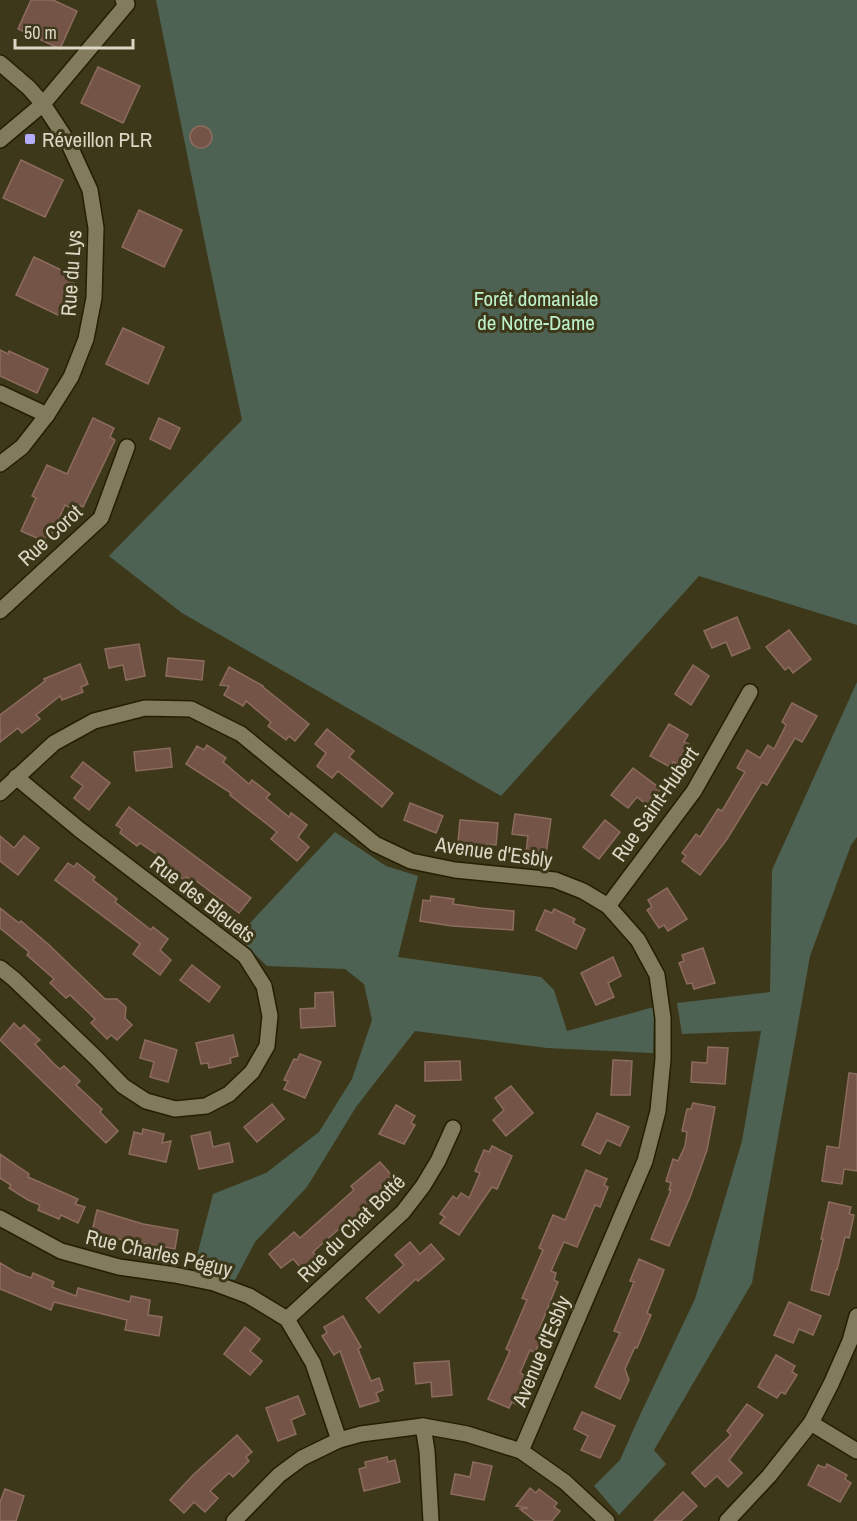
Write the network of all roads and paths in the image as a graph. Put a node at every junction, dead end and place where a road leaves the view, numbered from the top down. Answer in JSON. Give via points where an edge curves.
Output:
{"nodes":[{"id":1,"x":125,"y":2,"type":"edge"},
{"id":2,"x":0,"y":63,"type":"edge"},
{"id":3,"x":43,"y":104,"type":"junction"},
{"id":4,"x":0,"y":140,"type":"edge"},
{"id":5,"x":0,"y":393,"type":"edge"},
{"id":6,"x":47,"y":415,"type":"junction"},
{"id":7,"x":126,"y":447,"type":"dead end"},
{"id":8,"x":0,"y":464,"type":"edge"},
{"id":9,"x":0,"y":610,"type":"edge"},
{"id":10,"x":750,"y":692,"type":"dead end"},
{"id":11,"x":16,"y":777,"type":"junction"},
{"id":12,"x":0,"y":793,"type":"edge"},
{"id":13,"x":608,"y":906,"type":"junction"},
{"id":14,"x":0,"y":968,"type":"edge"},
{"id":15,"x":453,"y":1128,"type":"dead end"},
{"id":16,"x":0,"y":1218,"type":"edge"},
{"id":17,"x":857,"y":1316,"type":"edge"},
{"id":18,"x":287,"y":1319,"type":"junction"},
{"id":19,"x":811,"y":1423,"type":"junction"},
{"id":20,"x":423,"y":1426,"type":"junction"},
{"id":21,"x":339,"y":1440,"type":"junction"},
{"id":22,"x":521,"y":1451,"type":"junction"},
{"id":23,"x":857,"y":1451,"type":"edge"},
{"id":24,"x":234,"y":1521,"type":"edge"},
{"id":25,"x":431,"y":1521,"type":"edge"},
{"id":26,"x":607,"y":1521,"type":"edge"},
{"id":27,"x":727,"y":1521,"type":"edge"}],
"edges":[{"from":1,"to":3,"type":"street"},
{"from":2,"to":3,"type":"street","name":"Rue du Lys"},
{"from":3,"to":4,"type":"street"},
{"from":3,"to":6,"type":"street","name":"Rue du Lys","via":[[68,142],[90,190],[96,228],[94,298],[86,339],[71,377]]},
{"from":5,"to":6,"type":"street"},
{"from":6,"to":8,"type":"street","name":"Rue du Lys","via":[[21,447]]},
{"from":7,"to":9,"type":"street","name":"Rue Corot","via":[[101,518]]},
{"from":10,"to":13,"type":"street","name":"Rue Saint-Hubert","via":[[694,791]]},
{"from":11,"to":12,"type":"street","name":"Avenue d'Esbly"},
{"from":11,"to":13,"type":"street","name":"Avenue d'Esbly","via":[[54,743],[94,721],[145,708],[191,709],[241,734],[375,844],[411,861],[455,870],[555,880]]},
{"from":11,"to":14,"type":"street","name":"Rue des Bleuets","via":[[245,956],[264,986],[270,1016],[267,1046],[252,1072],[229,1094],[206,1106],[175,1108],[146,1101],[123,1086]]},
{"from":13,"to":22,"type":"street","name":"Avenue d'Esbly","via":[[638,940],[657,975],[663,1018],[658,1111],[645,1161]]},
{"from":15,"to":18,"type":"street","name":"Rue du Chat Botté","via":[[438,1161],[403,1212]]},
{"from":16,"to":18,"type":"street","name":"Rue Charles Péguy","via":[[61,1251],[119,1267],[214,1283],[249,1296]]},
{"from":17,"to":19,"type":"street","via":[[850,1341]]},
{"from":18,"to":21,"type":"street","name":"Rue Charles Péguy","via":[[313,1363]]},
{"from":19,"to":23,"type":"street"},
{"from":19,"to":27,"type":"street"},
{"from":20,"to":21,"type":"street"},
{"from":20,"to":22,"type":"street","via":[[467,1434]]},
{"from":20,"to":25,"type":"street"},
{"from":21,"to":24,"type":"street","via":[[302,1458],[279,1475]]},
{"from":22,"to":26,"type":"street","via":[[565,1482]]}]}
